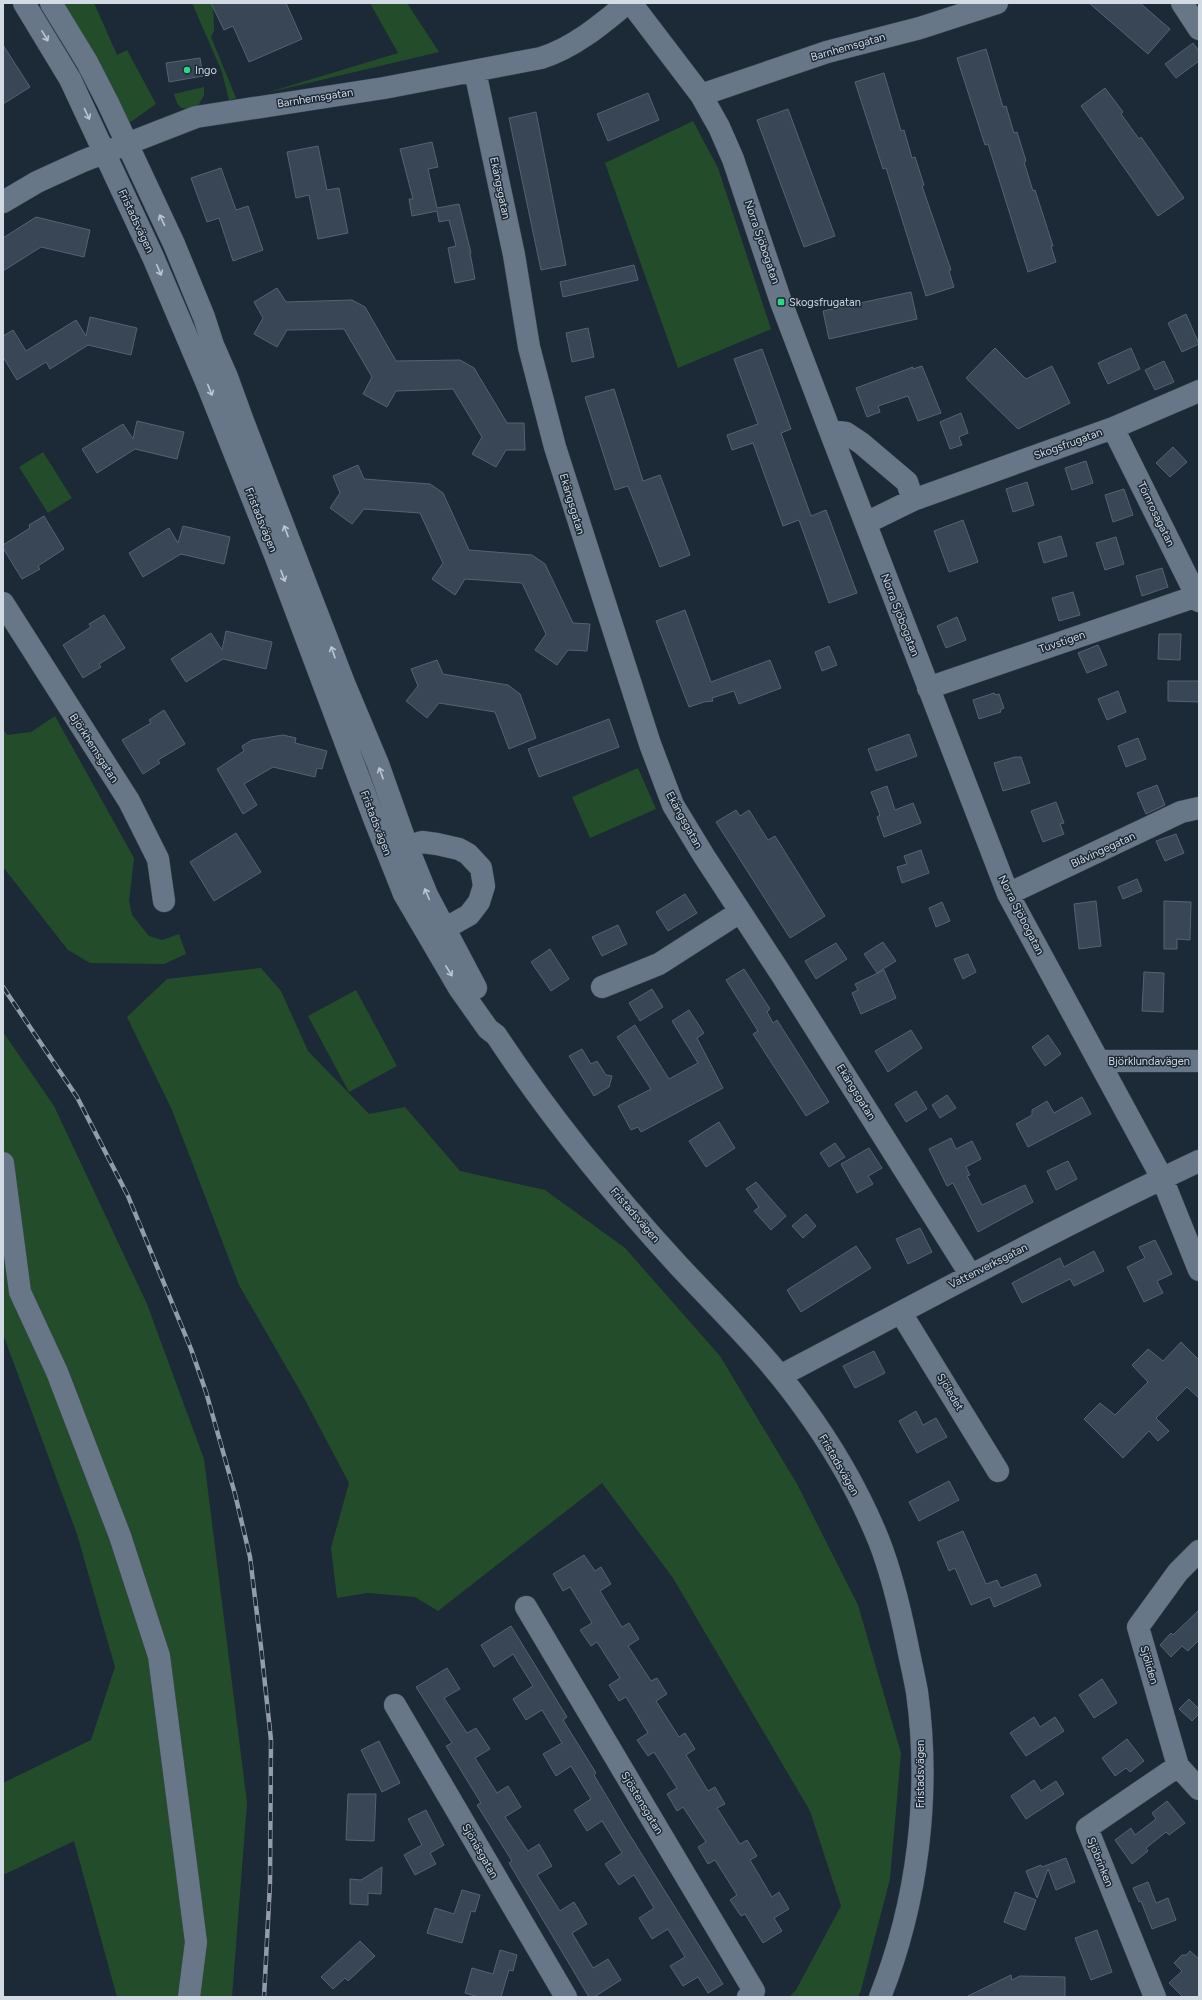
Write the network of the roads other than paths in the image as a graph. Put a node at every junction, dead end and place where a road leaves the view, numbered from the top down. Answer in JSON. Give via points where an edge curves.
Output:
{"nodes":[{"id":1,"x":24,"y":3,"type":"edge"},
{"id":2,"x":51,"y":3,"type":"edge"},
{"id":3,"x":627,"y":3,"type":"edge"},
{"id":4,"x":631,"y":3,"type":"edge"},
{"id":5,"x":1182,"y":3,"type":"edge"},
{"id":6,"x":992,"y":4,"type":"edge"},
{"id":7,"x":1199,"y":29,"type":"edge"},
{"id":8,"x":474,"y":71,"type":"junction"},
{"id":9,"x":701,"y":95,"type":"junction"},
{"id":10,"x":127,"y":144,"type":"junction"},
{"id":11,"x":105,"y":153,"type":"junction"},
{"id":12,"x":4,"y":200,"type":"edge"},
{"id":13,"x":1199,"y":391,"type":"edge"},
{"id":14,"x":1113,"y":428,"type":"junction"},
{"id":15,"x":830,"y":431,"type":"junction"},
{"id":16,"x":913,"y":500,"type":"junction"},
{"id":17,"x":866,"y":523,"type":"junction"},
{"id":18,"x":1198,"y":598,"type":"edge"},
{"id":19,"x":3,"y":603,"type":"edge"},
{"id":20,"x":928,"y":688,"type":"junction"},
{"id":21,"x":1199,"y":808,"type":"edge"},
{"id":22,"x":397,"y":850,"type":"junction"},
{"id":23,"x":1008,"y":894,"type":"junction"},
{"id":24,"x":164,"y":901,"type":"dead end"},
{"id":25,"x":740,"y":912,"type":"junction"},
{"id":26,"x":444,"y":929,"type":"junction"},
{"id":27,"x":602,"y":987,"type":"dead end"},
{"id":28,"x":496,"y":1035,"type":"junction"},
{"id":29,"x":1099,"y":1061,"type":"junction"},
{"id":30,"x":1199,"y":1061,"type":"edge"},
{"id":31,"x":1199,"y":1161,"type":"edge"},
{"id":32,"x":3,"y":1163,"type":"edge"},
{"id":33,"x":1162,"y":1178,"type":"junction"},
{"id":34,"x":1199,"y":1270,"type":"edge"},
{"id":35,"x":970,"y":1274,"type":"junction"},
{"id":36,"x":901,"y":1313,"type":"junction"},
{"id":37,"x":780,"y":1376,"type":"junction"},
{"id":38,"x":998,"y":1471,"type":"dead end"},
{"id":39,"x":1199,"y":1551,"type":"edge"},
{"id":40,"x":526,"y":1607,"type":"dead end"},
{"id":41,"x":395,"y":1705,"type":"dead end"},
{"id":42,"x":1178,"y":1766,"type":"junction"},
{"id":43,"x":1199,"y":1789,"type":"edge"},
{"id":44,"x":188,"y":1997,"type":"edge"},
{"id":45,"x":566,"y":1997,"type":"edge"},
{"id":46,"x":748,"y":1997,"type":"edge"},
{"id":47,"x":880,"y":1997,"type":"edge"},
{"id":48,"x":1155,"y":1997,"type":"edge"}],
"edges":[{"from":1,"to":11,"type":"street","name":"Fristadsvägen","one_way":true,"via":[[70,79]]},
{"from":2,"to":10,"type":"street","name":"Fristadsvägen","via":[[87,62]]},
{"from":3,"to":8,"type":"street","name":"Barnhemsgatan","via":[[558,53]]},
{"from":4,"to":9,"type":"street","name":"Norra Sjöbogatan"},
{"from":5,"to":7,"type":"street"},
{"from":6,"to":9,"type":"street","name":"Barnhemsgatan","via":[[920,28],[827,52]]},
{"from":8,"to":10,"type":"street","name":"Barnhemsgatan","via":[[384,88],[196,117]]},
{"from":8,"to":25,"type":"street","name":"Ekängsgatan","via":[[514,255],[529,347],[555,447],[585,544],[650,744],[673,805]]},
{"from":9,"to":15,"type":"street","name":"Norra Sjöbogatan","via":[[720,127],[733,159],[781,302]]},
{"from":10,"to":11,"type":"street","name":"Barnhemsgatan"},
{"from":22,"to":10,"type":"street","name":"Fristadsvägen","one_way":true,"via":[[378,764],[204,317],[174,244]]},
{"from":11,"to":12,"type":"street","name":"Barnhemsgatan","via":[[37,182]]},
{"from":11,"to":22,"type":"street","name":"Fristadsvägen","one_way":true,"via":[[207,384]]},
{"from":13,"to":14,"type":"street","name":"Skogsfrugatan"},
{"from":14,"to":16,"type":"street","name":"Skogsfrugatan"},
{"from":14,"to":18,"type":"street","name":"Törnrosagatan"},
{"from":15,"to":16,"type":"street","via":[[846,433],[896,472],[907,482]]},
{"from":15,"to":17,"type":"street","name":"Norra Sjöbogatan"},
{"from":16,"to":17,"type":"street"},
{"from":17,"to":20,"type":"street","name":"Norra Sjöbogatan"},
{"from":18,"to":20,"type":"street","name":"Tuvstigen"},
{"from":19,"to":24,"type":"street","name":"Björkhemsgatan","via":[[129,801],[158,859]]},
{"from":20,"to":23,"type":"street","name":"Norra Sjöbogatan"},
{"from":21,"to":23,"type":"street","name":"Blåvingegatan","via":[[1181,812]]},
{"from":26,"to":22,"type":"street","name":"Fristadsvägen","one_way":true},
{"from":22,"to":26,"type":"street","via":[[422,842],[459,849],[468,854],[481,868],[484,886],[479,902],[469,915]]},
{"from":22,"to":28,"type":"street","name":"Fristadsvägen","one_way":true,"via":[[404,894],[440,957],[488,1029]]},
{"from":23,"to":29,"type":"street","name":"Norra Sjöbogatan"},
{"from":25,"to":27,"type":"street","via":[[659,964]]},
{"from":25,"to":35,"type":"street","name":"Ekängsgatan"},
{"from":26,"to":28,"type":"street","name":"Fristadsvägen","via":[[494,1023]]},
{"from":28,"to":37,"type":"street","name":"Fristadsvägen","via":[[558,1124],[592,1165],[673,1259]]},
{"from":29,"to":30,"type":"street","name":"Björklundavägen"},
{"from":29,"to":33,"type":"street","name":"Norra Sjöbogatan"},
{"from":31,"to":33,"type":"street","name":"Vattenverksgatan"},
{"from":32,"to":44,"type":"street","via":[[20,1292],[57,1372],[120,1536],[159,1656],[196,1942]]},
{"from":33,"to":34,"type":"street","name":"Norra Sjöbogatan"},
{"from":33,"to":35,"type":"street","name":"Vattenverksgatan"},
{"from":35,"to":36,"type":"street","name":"Vattenverksgatan"},
{"from":36,"to":37,"type":"street","name":"Vattenverksgatan"},
{"from":36,"to":38,"type":"street","name":"Sjöledet"},
{"from":37,"to":47,"type":"street","name":"Fristadsvägen","via":[[804,1407],[834,1454],[880,1543],[902,1617],[916,1692],[922,1756],[919,1836],[909,1898],[897,1948]]},
{"from":39,"to":42,"type":"street","name":"Sjöliden","via":[[1178,1572],[1138,1627]]},
{"from":40,"to":46,"type":"street","name":"Sjöstensgatan","via":[[754,1991]]},
{"from":41,"to":45,"type":"street","name":"Sjönäsgatan"},
{"from":42,"to":43,"type":"street","name":"Sjöliden"},
{"from":42,"to":48,"type":"street","name":"Sjöbrinken","via":[[1087,1828]]}]}
